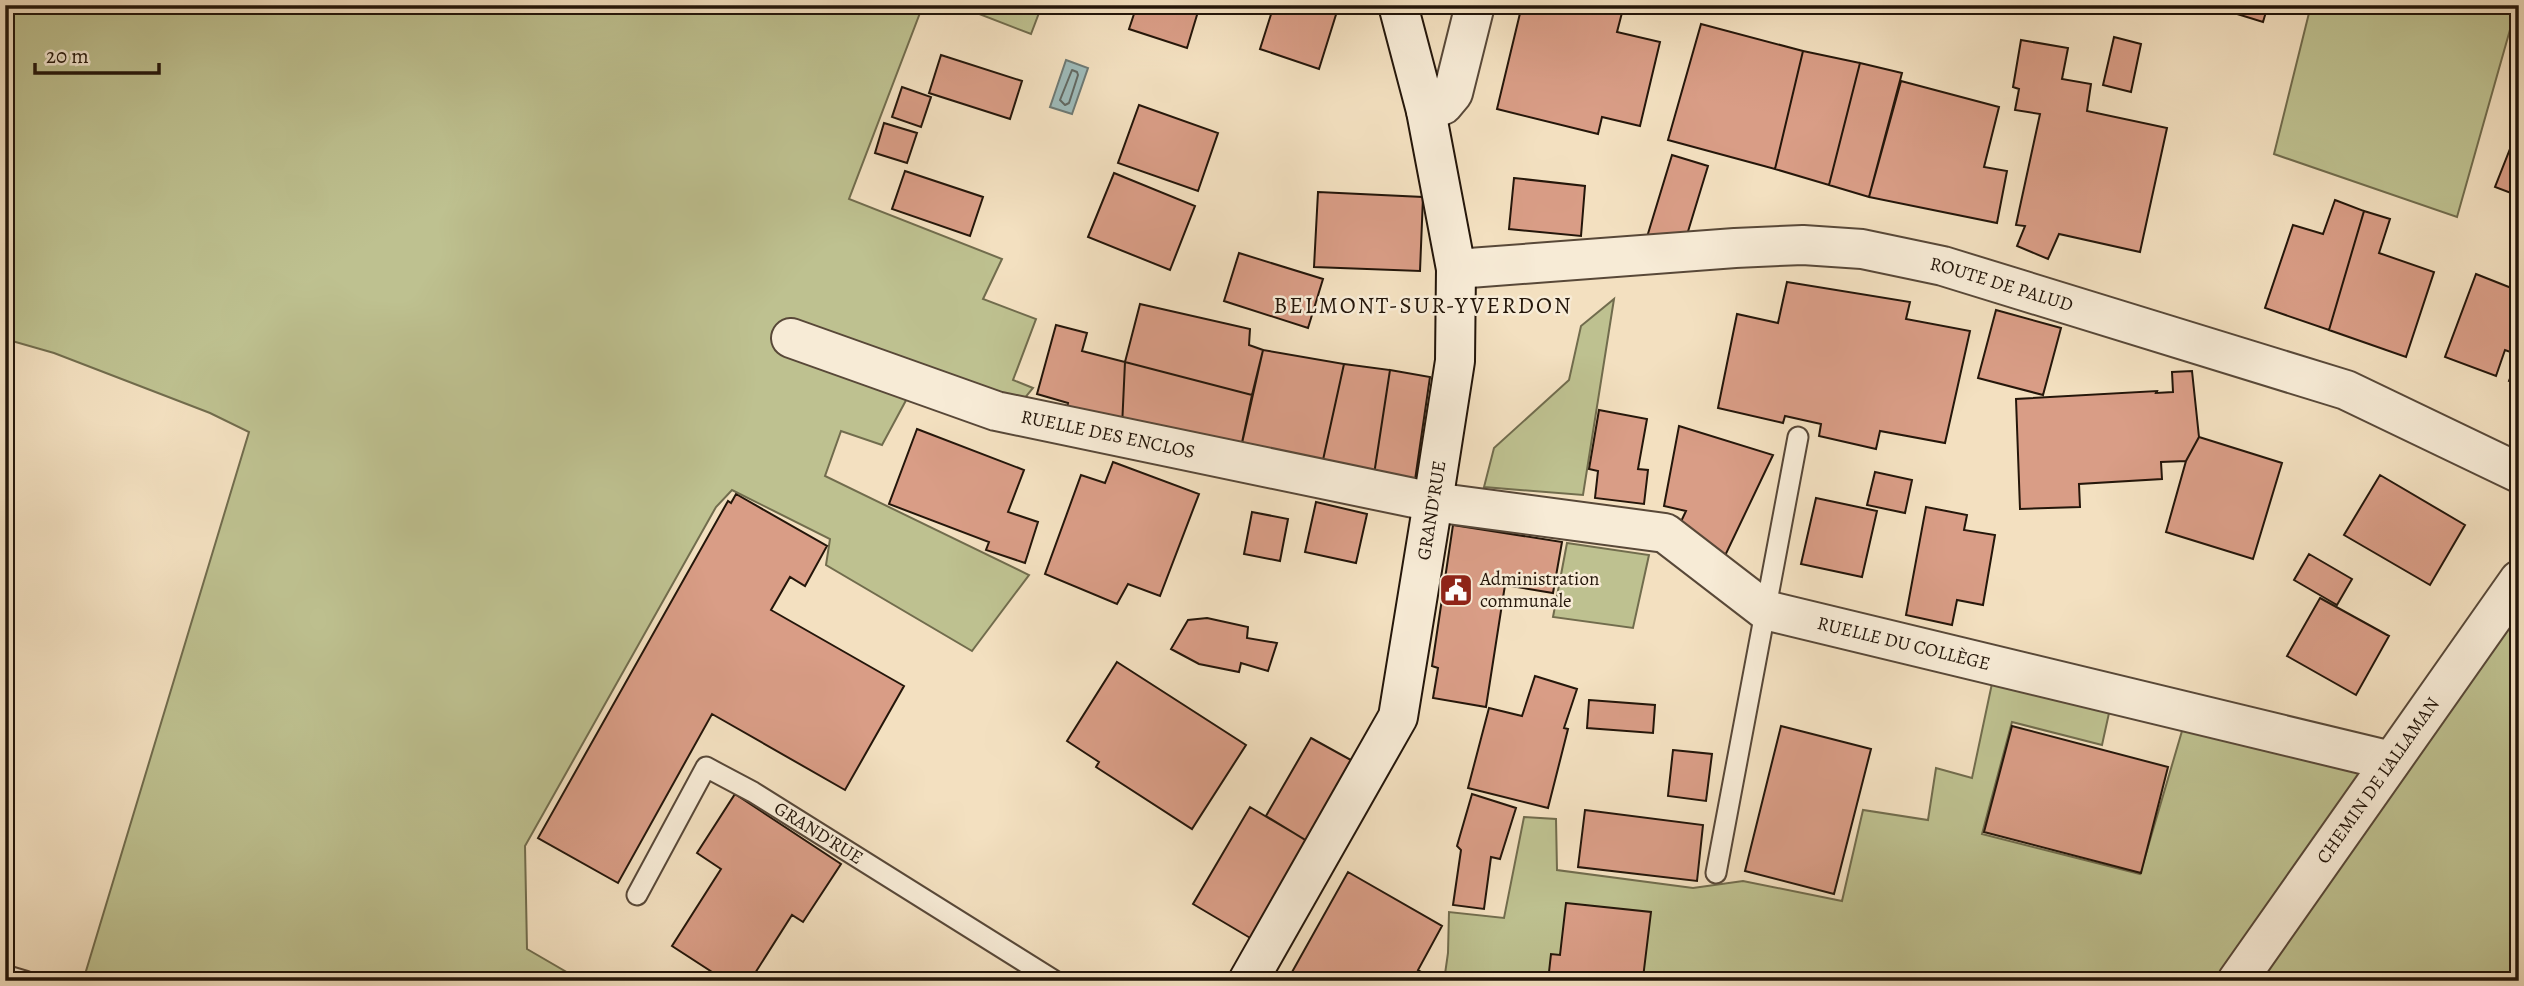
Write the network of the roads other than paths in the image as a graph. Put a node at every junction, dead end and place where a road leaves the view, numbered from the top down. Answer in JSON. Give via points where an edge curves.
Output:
{"nodes":[{"id":1,"x":1398,"y":5,"type":"edge"},
{"id":2,"x":1475,"y":5,"type":"edge"},
{"id":3,"x":1426,"y":111,"type":"junction"},
{"id":4,"x":1456,"y":269,"type":"junction"},
{"id":5,"x":791,"y":338,"type":"dead end"},
{"id":6,"x":1798,"y":437,"type":"dead end"},
{"id":7,"x":2519,"y":473,"type":"edge"},
{"id":8,"x":1433,"y":502,"type":"junction"},
{"id":9,"x":2519,"y":580,"type":"edge"},
{"id":10,"x":1765,"y":610,"type":"junction"},
{"id":11,"x":2391,"y":761,"type":"junction"},
{"id":12,"x":1716,"y":873,"type":"dead end"},
{"id":13,"x":637,"y":895,"type":"dead end"},
{"id":14,"x":5,"y":975,"type":"edge"},
{"id":15,"x":25,"y":981,"type":"edge"},
{"id":16,"x":1055,"y":981,"type":"edge"},
{"id":17,"x":1248,"y":981,"type":"edge"},
{"id":18,"x":2236,"y":981,"type":"edge"}],
"edges":[{"from":1,"to":3,"type":"street","name":"GRAND'RUE"},
{"from":2,"to":3,"type":"street","via":[[1453,93],[1443,104]]},
{"from":3,"to":4,"type":"street","name":"GRAND'RUE"},
{"from":4,"to":7,"type":"street","name":"ROUTE DE PALUD","via":[[1748,247],[1861,249],[1943,266],[2346,390]]},
{"from":4,"to":8,"type":"street","name":"GRAND'RUE","via":[[1455,361]]},
{"from":5,"to":8,"type":"street","name":"RUELLE DES ENCLOS","via":[[996,411]]},
{"from":6,"to":10,"type":"lane"},
{"from":8,"to":10,"type":"street","name":"RUELLE DU COLLÈGE","via":[[1665,533]]},
{"from":8,"to":17,"type":"street","name":"GRAND'RUE","via":[[1398,717]]},
{"from":9,"to":11,"type":"street","name":"CHEMIN DE L'ALLAMAN"},
{"from":10,"to":11,"type":"street","name":"RUELLE DU COLLÈGE"},
{"from":10,"to":12,"type":"lane"},
{"from":11,"to":18,"type":"street","name":"CHEMIN DE L'ALLAMAN"},
{"from":13,"to":16,"type":"lane","name":"GRAND'RUE","via":[[706,767]]},
{"from":14,"to":15,"type":"lane"}]}
